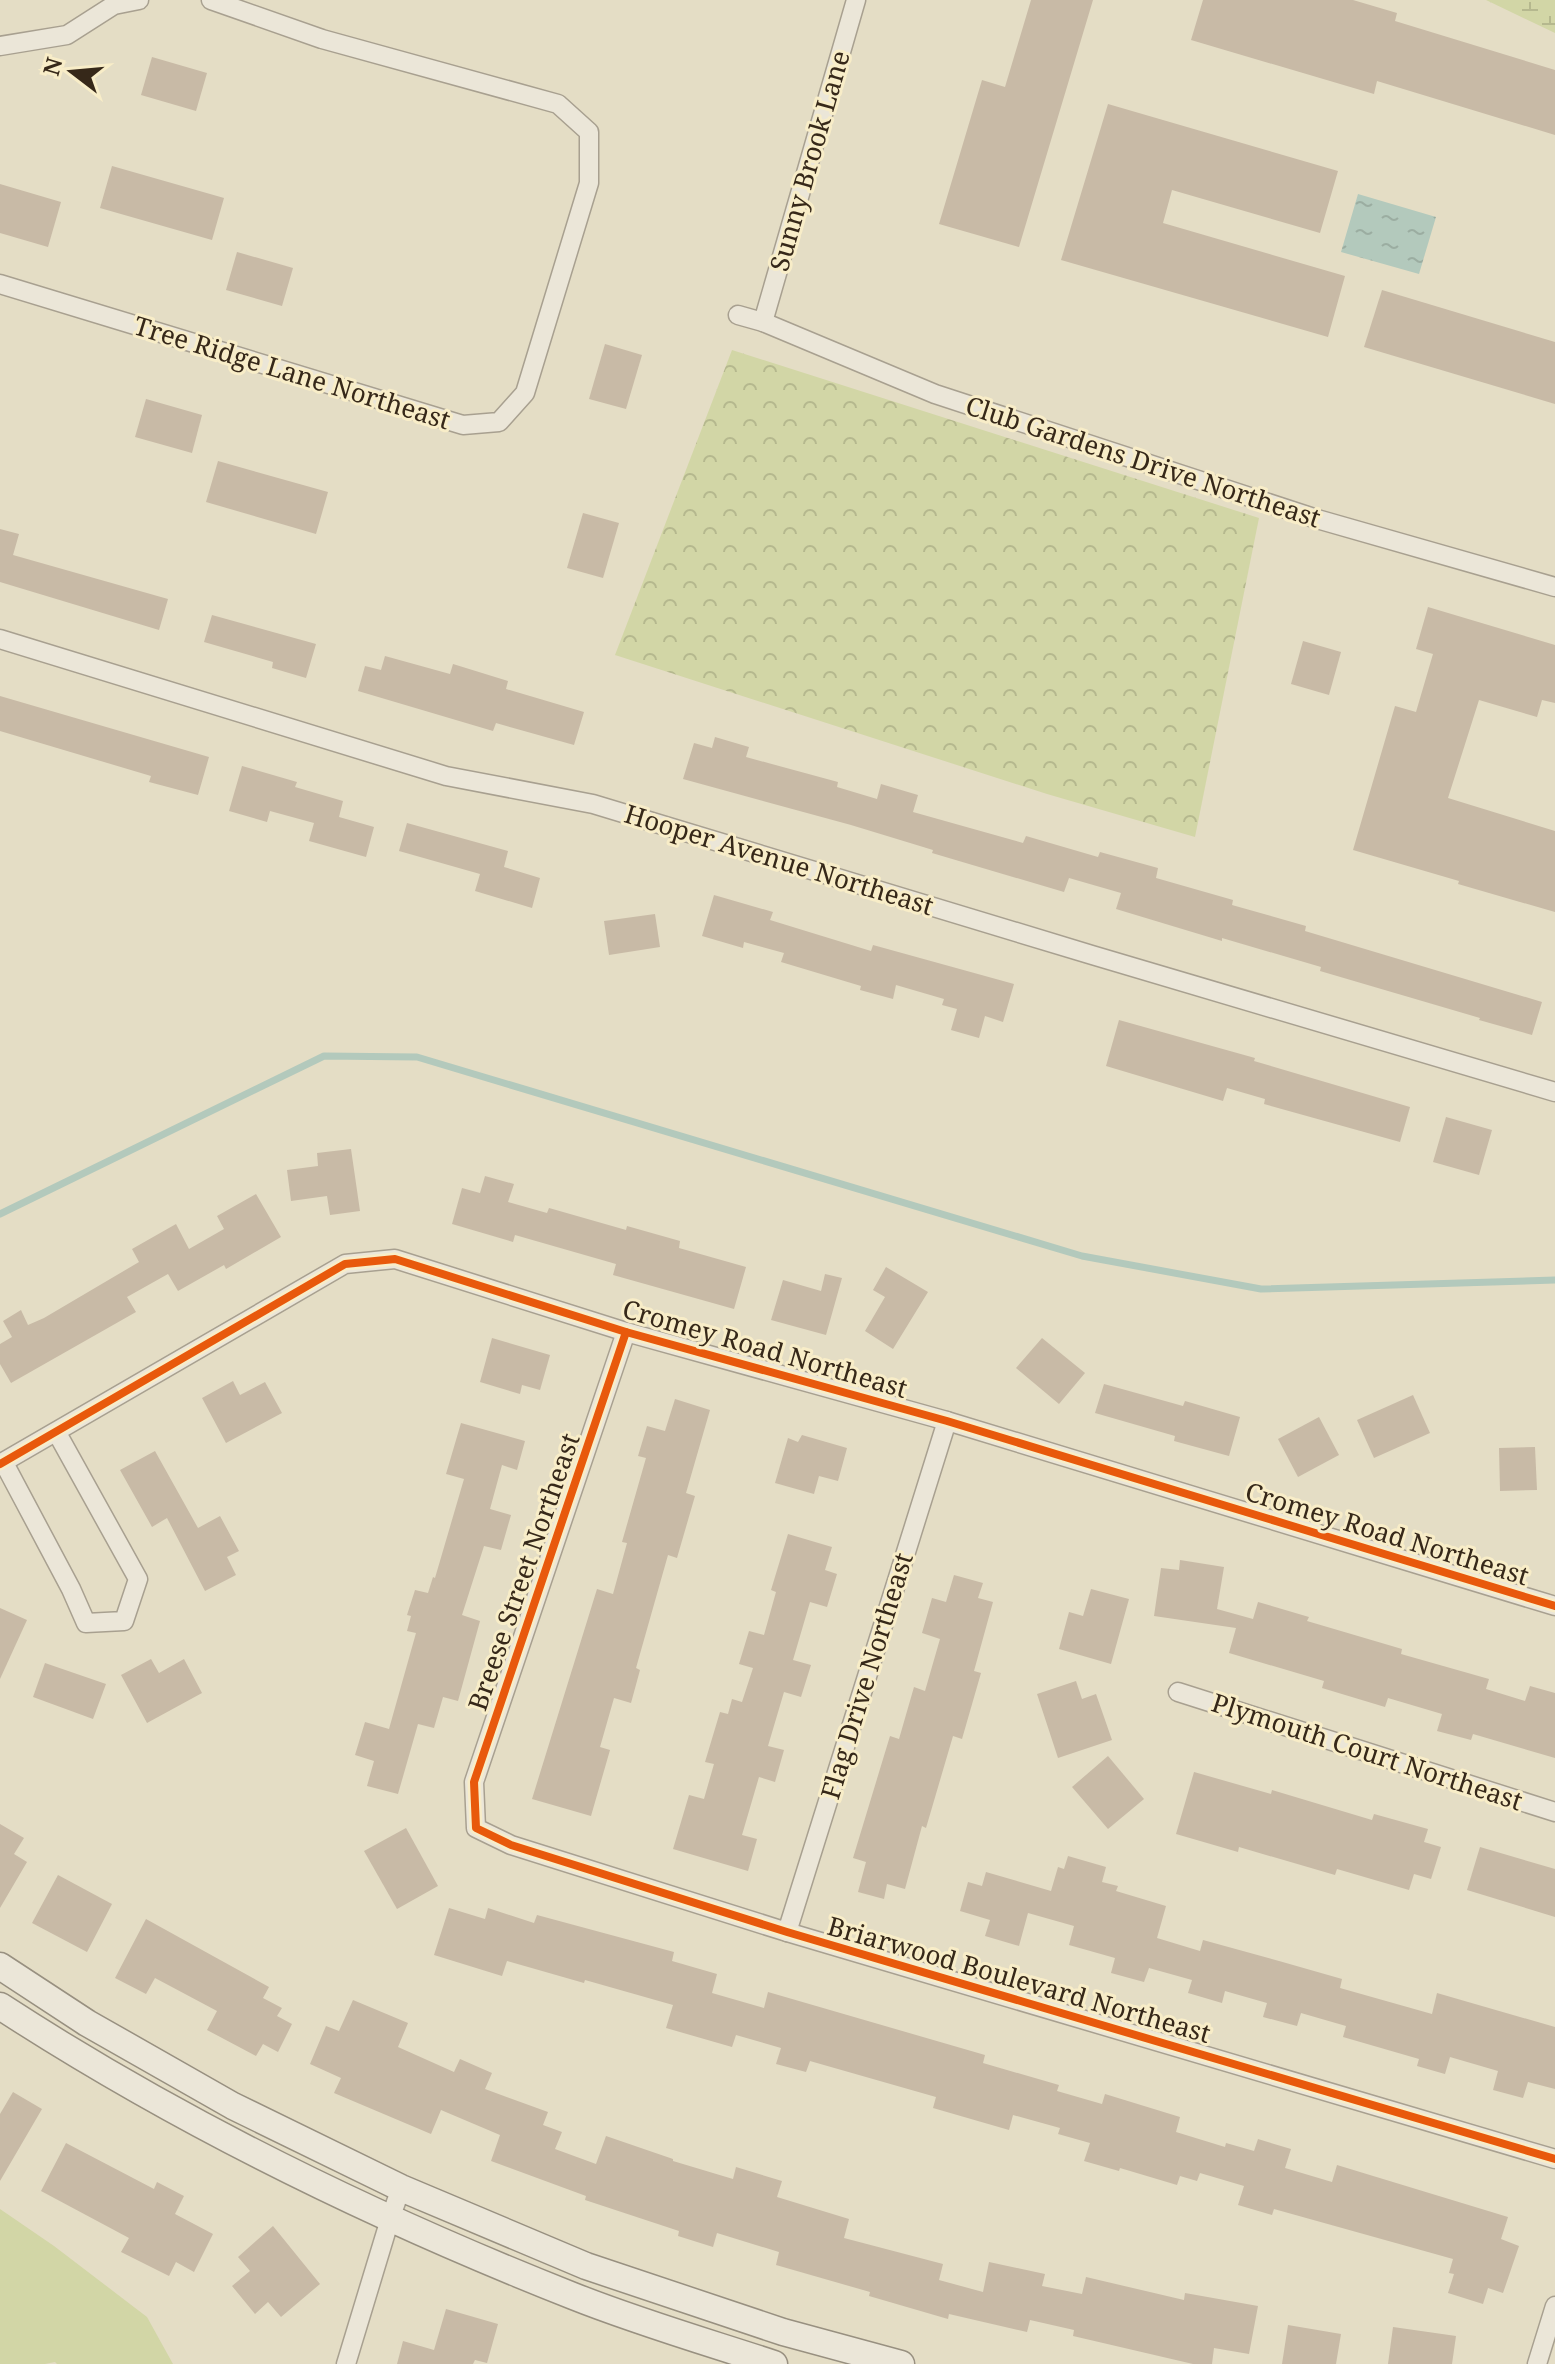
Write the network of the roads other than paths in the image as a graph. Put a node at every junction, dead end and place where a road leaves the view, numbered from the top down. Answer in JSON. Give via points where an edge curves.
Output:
{"nodes":[{"id":1,"x":139,"y":0,"type":"edge"},
{"id":2,"x":211,"y":0,"type":"edge"},
{"id":3,"x":856,"y":0,"type":"edge"},
{"id":4,"x":0,"y":46,"type":"edge"},
{"id":5,"x":0,"y":284,"type":"edge"},
{"id":6,"x":738,"y":315,"type":"dead end"},
{"id":7,"x":763,"y":322,"type":"junction"},
{"id":8,"x":1555,"y":587,"type":"edge"},
{"id":9,"x":0,"y":639,"type":"edge"},
{"id":10,"x":1555,"y":1092,"type":"edge"},
{"id":11,"x":626,"y":1332,"type":"junction"},
{"id":12,"x":947,"y":1421,"type":"junction"},
{"id":13,"x":57,"y":1433,"type":"junction"},
{"id":14,"x":2,"y":1464,"type":"edge"},
{"id":15,"x":1555,"y":1606,"type":"edge"},
{"id":16,"x":1178,"y":1692,"type":"dead end"},
{"id":17,"x":1555,"y":1812,"type":"edge"},
{"id":18,"x":476,"y":1828,"type":"joint"},
{"id":19,"x":787,"y":1932,"type":"junction"},
{"id":20,"x":0,"y":1966,"type":"edge"},
{"id":21,"x":0,"y":2006,"type":"edge"},
{"id":22,"x":127,"y":2046,"type":"junction"},
{"id":23,"x":109,"y":2074,"type":"junction"},
{"id":24,"x":1555,"y":2159,"type":"edge"},
{"id":25,"x":401,"y":2188,"type":"junction"},
{"id":26,"x":390,"y":2219,"type":"junction"},
{"id":27,"x":1555,"y":2306,"type":"edge"},
{"id":28,"x":783,"y":2332,"type":"junction"},
{"id":29,"x":346,"y":2364,"type":"edge"},
{"id":30,"x":773,"y":2364,"type":"edge"},
{"id":31,"x":901,"y":2364,"type":"edge"},
{"id":32,"x":1537,"y":2364,"type":"edge"}],
"edges":[{"from":1,"to":4,"type":"street","via":[[114,5],[67,35]]},
{"from":2,"to":5,"type":"street","name":"Tree Ridge Lane Northeast","via":[[322,39],[558,104],[589,132],[589,183],[525,393],[499,422],[463,425]]},
{"from":3,"to":7,"type":"street","name":"Sunny Brook Lane"},
{"from":6,"to":7,"type":"street","name":"Club Gardens Drive Northeast"},
{"from":7,"to":8,"type":"street","name":"Club Gardens Drive Northeast","via":[[935,394],[1317,519]]},
{"from":9,"to":10,"type":"street","name":"Hooper Avenue Northeast","via":[[446,776],[593,804]]},
{"from":11,"to":12,"type":"street","name":"Cromey Road Northeast"},
{"from":11,"to":13,"type":"street","name":"Cromey Road Northeast","via":[[395,1259],[345,1264]]},
{"from":11,"to":18,"type":"street","name":"Breese Street Northeast","via":[[474,1782]]},
{"from":12,"to":15,"type":"street","name":"Cromey Road Northeast"},
{"from":12,"to":19,"type":"street","name":"Flag Drive Northeast"},
{"from":13,"to":14,"type":"street","name":"Cromey Road Northeast"},
{"from":13,"to":14,"type":"street","via":[[138,1579],[124,1621],[86,1623]]},
{"from":16,"to":17,"type":"street","name":"Plymouth Court Northeast"},
{"from":18,"to":19,"type":"street","name":"Briarwood Boulevard Northeast","via":[[511,1845]]},
{"from":19,"to":24,"type":"street","name":"Briarwood Boulevard Northeast"},
{"from":20,"to":22,"type":"street"},
{"from":21,"to":23,"type":"street"},
{"from":22,"to":23,"type":"street"},
{"from":22,"to":25,"type":"street","via":[[233,2106]]},
{"from":23,"to":26,"type":"street","via":[[220,2136]]},
{"from":25,"to":26,"type":"street"},
{"from":25,"to":28,"type":"street","via":[[586,2266]]},
{"from":26,"to":29,"type":"street"},
{"from":26,"to":30,"type":"street","via":[[575,2297]]},
{"from":27,"to":32,"type":"street"},
{"from":28,"to":30,"type":"street"},
{"from":28,"to":31,"type":"street"}]}
